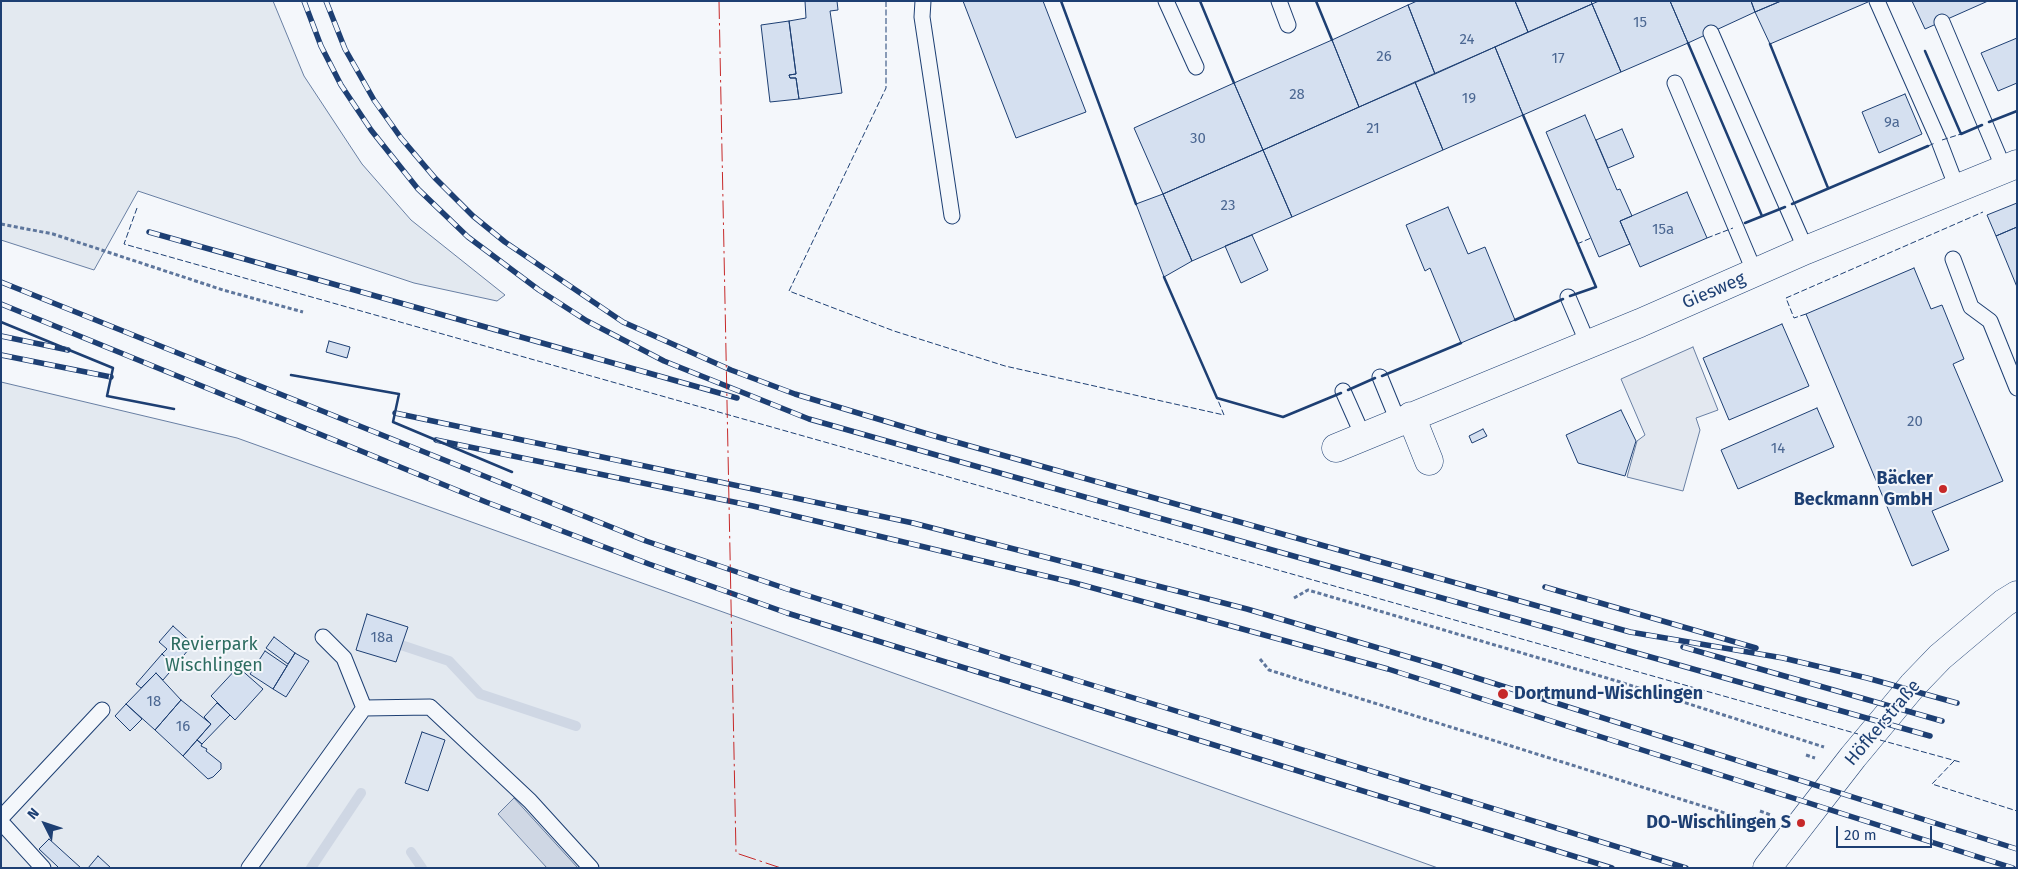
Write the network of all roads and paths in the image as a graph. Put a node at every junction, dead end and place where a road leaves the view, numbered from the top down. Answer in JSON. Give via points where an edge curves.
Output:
{"nodes":[{"id":1,"x":923,"y":1,"type":"edge"},
{"id":2,"x":1166,"y":1,"type":"edge"},
{"id":3,"x":1279,"y":1,"type":"edge"},
{"id":4,"x":1877,"y":1,"type":"edge"},
{"id":5,"x":1942,"y":22,"type":"dead end"},
{"id":6,"x":1288,"y":25,"type":"dead end"},
{"id":7,"x":1711,"y":33,"type":"dead end"},
{"id":8,"x":1196,"y":67,"type":"dead end"},
{"id":9,"x":1675,"y":82,"type":"dead end"},
{"id":10,"x":2010,"y":166,"type":"edge"},
{"id":11,"x":1957,"y":188,"type":"junction"},
{"id":12,"x":952,"y":216,"type":"dead end"},
{"id":13,"x":1,"y":224,"type":"edge"},
{"id":14,"x":1806,"y":250,"type":"junction"},
{"id":15,"x":1953,"y":259,"type":"dead end"},
{"id":16,"x":1755,"y":273,"type":"junction"},
{"id":17,"x":1568,"y":297,"type":"dead end"},
{"id":18,"x":303,"y":312,"type":"dead end"},
{"id":19,"x":1588,"y":344,"type":"junction"},
{"id":20,"x":1380,"y":377,"type":"dead end"},
{"id":21,"x":2017,"y":388,"type":"edge"},
{"id":22,"x":1344,"y":392,"type":"dead end"},
{"id":23,"x":1405,"y":419,"type":"junction"},
{"id":24,"x":1363,"y":436,"type":"junction"},
{"id":25,"x":1336,"y":448,"type":"dead end"},
{"id":26,"x":1429,"y":462,"type":"dead end"},
{"id":27,"x":2017,"y":595,"type":"edge"},
{"id":28,"x":1294,"y":598,"type":"dead end"},
{"id":29,"x":323,"y":637,"type":"dead end"},
{"id":30,"x":1260,"y":659,"type":"dead end"},
{"id":31,"x":364,"y":708,"type":"junction"},
{"id":32,"x":102,"y":710,"type":"dead end"},
{"id":33,"x":1834,"y":750,"type":"dead end"},
{"id":34,"x":1,"y":818,"type":"edge"},
{"id":35,"x":1,"y":822,"type":"edge"},
{"id":36,"x":1764,"y":826,"type":"dead end"},
{"id":37,"x":43,"y":868,"type":"edge"},
{"id":38,"x":249,"y":868,"type":"edge"},
{"id":39,"x":591,"y":868,"type":"edge"},
{"id":40,"x":1767,"y":868,"type":"edge"}],
"edges":[{"from":1,"to":12,"type":"lane","via":[[922,17]]},
{"from":2,"to":8,"type":"lane"},
{"from":3,"to":6,"type":"lane"},
{"from":4,"to":11,"type":"lane"},
{"from":5,"to":10,"type":"lane"},
{"from":7,"to":14,"type":"lane"},
{"from":9,"to":16,"type":"lane"},
{"from":10,"to":11,"type":"street","name":"Giesweg"},
{"from":11,"to":14,"type":"street","name":"Giesweg"},
{"from":13,"to":18,"type":"path","via":[[53,234],[224,290]]},
{"from":14,"to":16,"type":"street","name":"Giesweg"},
{"from":15,"to":21,"type":"lane","via":[[1971,307],[1990,320]]},
{"from":16,"to":19,"type":"street","name":"Giesweg"},
{"from":17,"to":19,"type":"lane"},
{"from":19,"to":23,"type":"street","name":"Giesweg"},
{"from":20,"to":23,"type":"lane"},
{"from":22,"to":24,"type":"lane"},
{"from":23,"to":24,"type":"street","name":"Giesweg"},
{"from":23,"to":26,"type":"street"},
{"from":24,"to":25,"type":"street","name":"Giesweg"},
{"from":27,"to":40,"type":"street","name":"Höfkerstraße","via":[[1940,657],[1913,685]]},
{"from":28,"to":33,"type":"path","via":[[1308,590],[1608,678]]},
{"from":29,"to":31,"type":"lane","via":[[344,658]]},
{"from":30,"to":36,"type":"path","via":[[1270,670]]},
{"from":31,"to":38,"type":"lane"},
{"from":31,"to":39,"type":"lane","via":[[430,707],[530,801]]},
{"from":32,"to":34,"type":"lane"},
{"from":35,"to":37,"type":"lane"}]}
